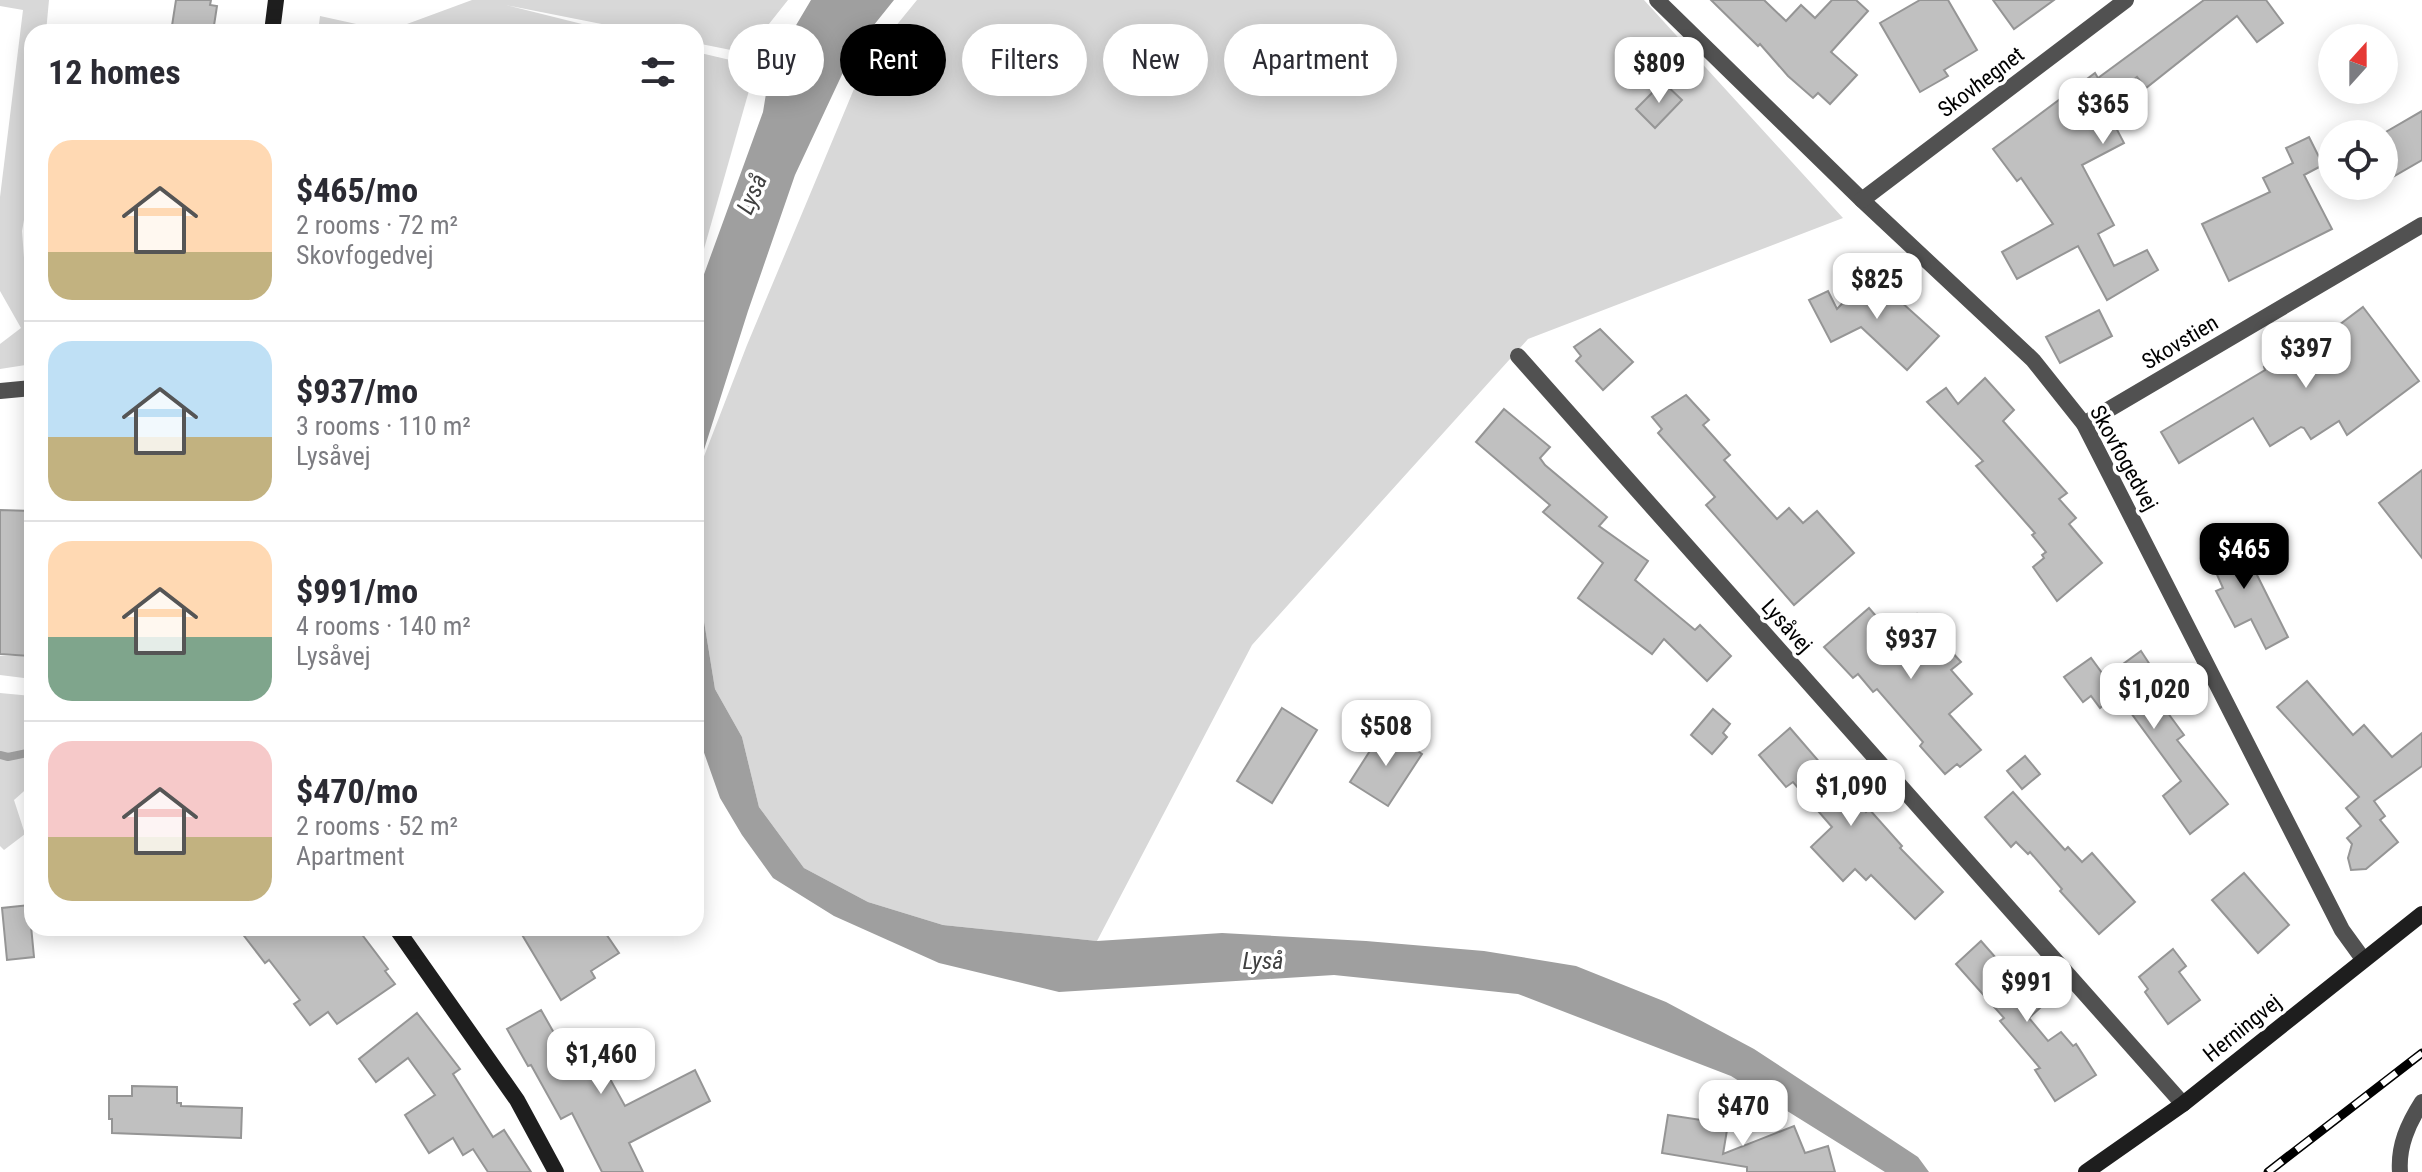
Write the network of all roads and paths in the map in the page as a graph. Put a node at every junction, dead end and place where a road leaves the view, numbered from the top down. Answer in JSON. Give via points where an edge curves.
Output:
{"nodes":[{"id":1,"x":276,"y":0,"type":"edge"},
{"id":2,"x":1657,"y":0,"type":"edge"},
{"id":3,"x":2126,"y":0,"type":"edge"},
{"id":4,"x":273,"y":24,"type":"edge"},
{"id":5,"x":1862,"y":200,"type":"junction"},
{"id":6,"x":2422,"y":225,"type":"edge"},
{"id":7,"x":1518,"y":356,"type":"dead end"},
{"id":8,"x":24,"y":389,"type":"edge"},
{"id":9,"x":0,"y":391,"type":"edge"},
{"id":10,"x":2084,"y":424,"type":"junction"},
{"id":11,"x":2422,"y":914,"type":"edge"},
{"id":12,"x":402,"y":936,"type":"edge"},
{"id":13,"x":2363,"y":959,"type":"junction"},
{"id":14,"x":2422,"y":1102,"type":"edge"},
{"id":15,"x":2183,"y":1104,"type":"junction"},
{"id":16,"x":556,"y":1172,"type":"edge"},
{"id":17,"x":2086,"y":1172,"type":"edge"},
{"id":18,"x":2400,"y":1172,"type":"edge"}],
"edges":[{"from":1,"to":4,"type":"street"},
{"from":2,"to":5,"type":"street","name":"Skovfogedvej"},
{"from":3,"to":5,"type":"street","name":"Skovhegnet"},
{"from":5,"to":10,"type":"street","name":"Skovfogedvej","via":[[2033,360]]},
{"from":6,"to":10,"type":"street","name":"Skovstien"},
{"from":7,"to":15,"type":"street","name":"Lysåvej"},
{"from":8,"to":9,"type":"street"},
{"from":10,"to":13,"type":"street","name":"Skovfogedvej","via":[[2342,930]]},
{"from":11,"to":13,"type":"street","name":"Herningvej"},
{"from":12,"to":16,"type":"street","via":[[517,1100]]},
{"from":13,"to":15,"type":"street","name":"Herningvej"},
{"from":14,"to":18,"type":"street","via":[[2409,1123]]},
{"from":15,"to":17,"type":"street","name":"Herningvej"}]}
